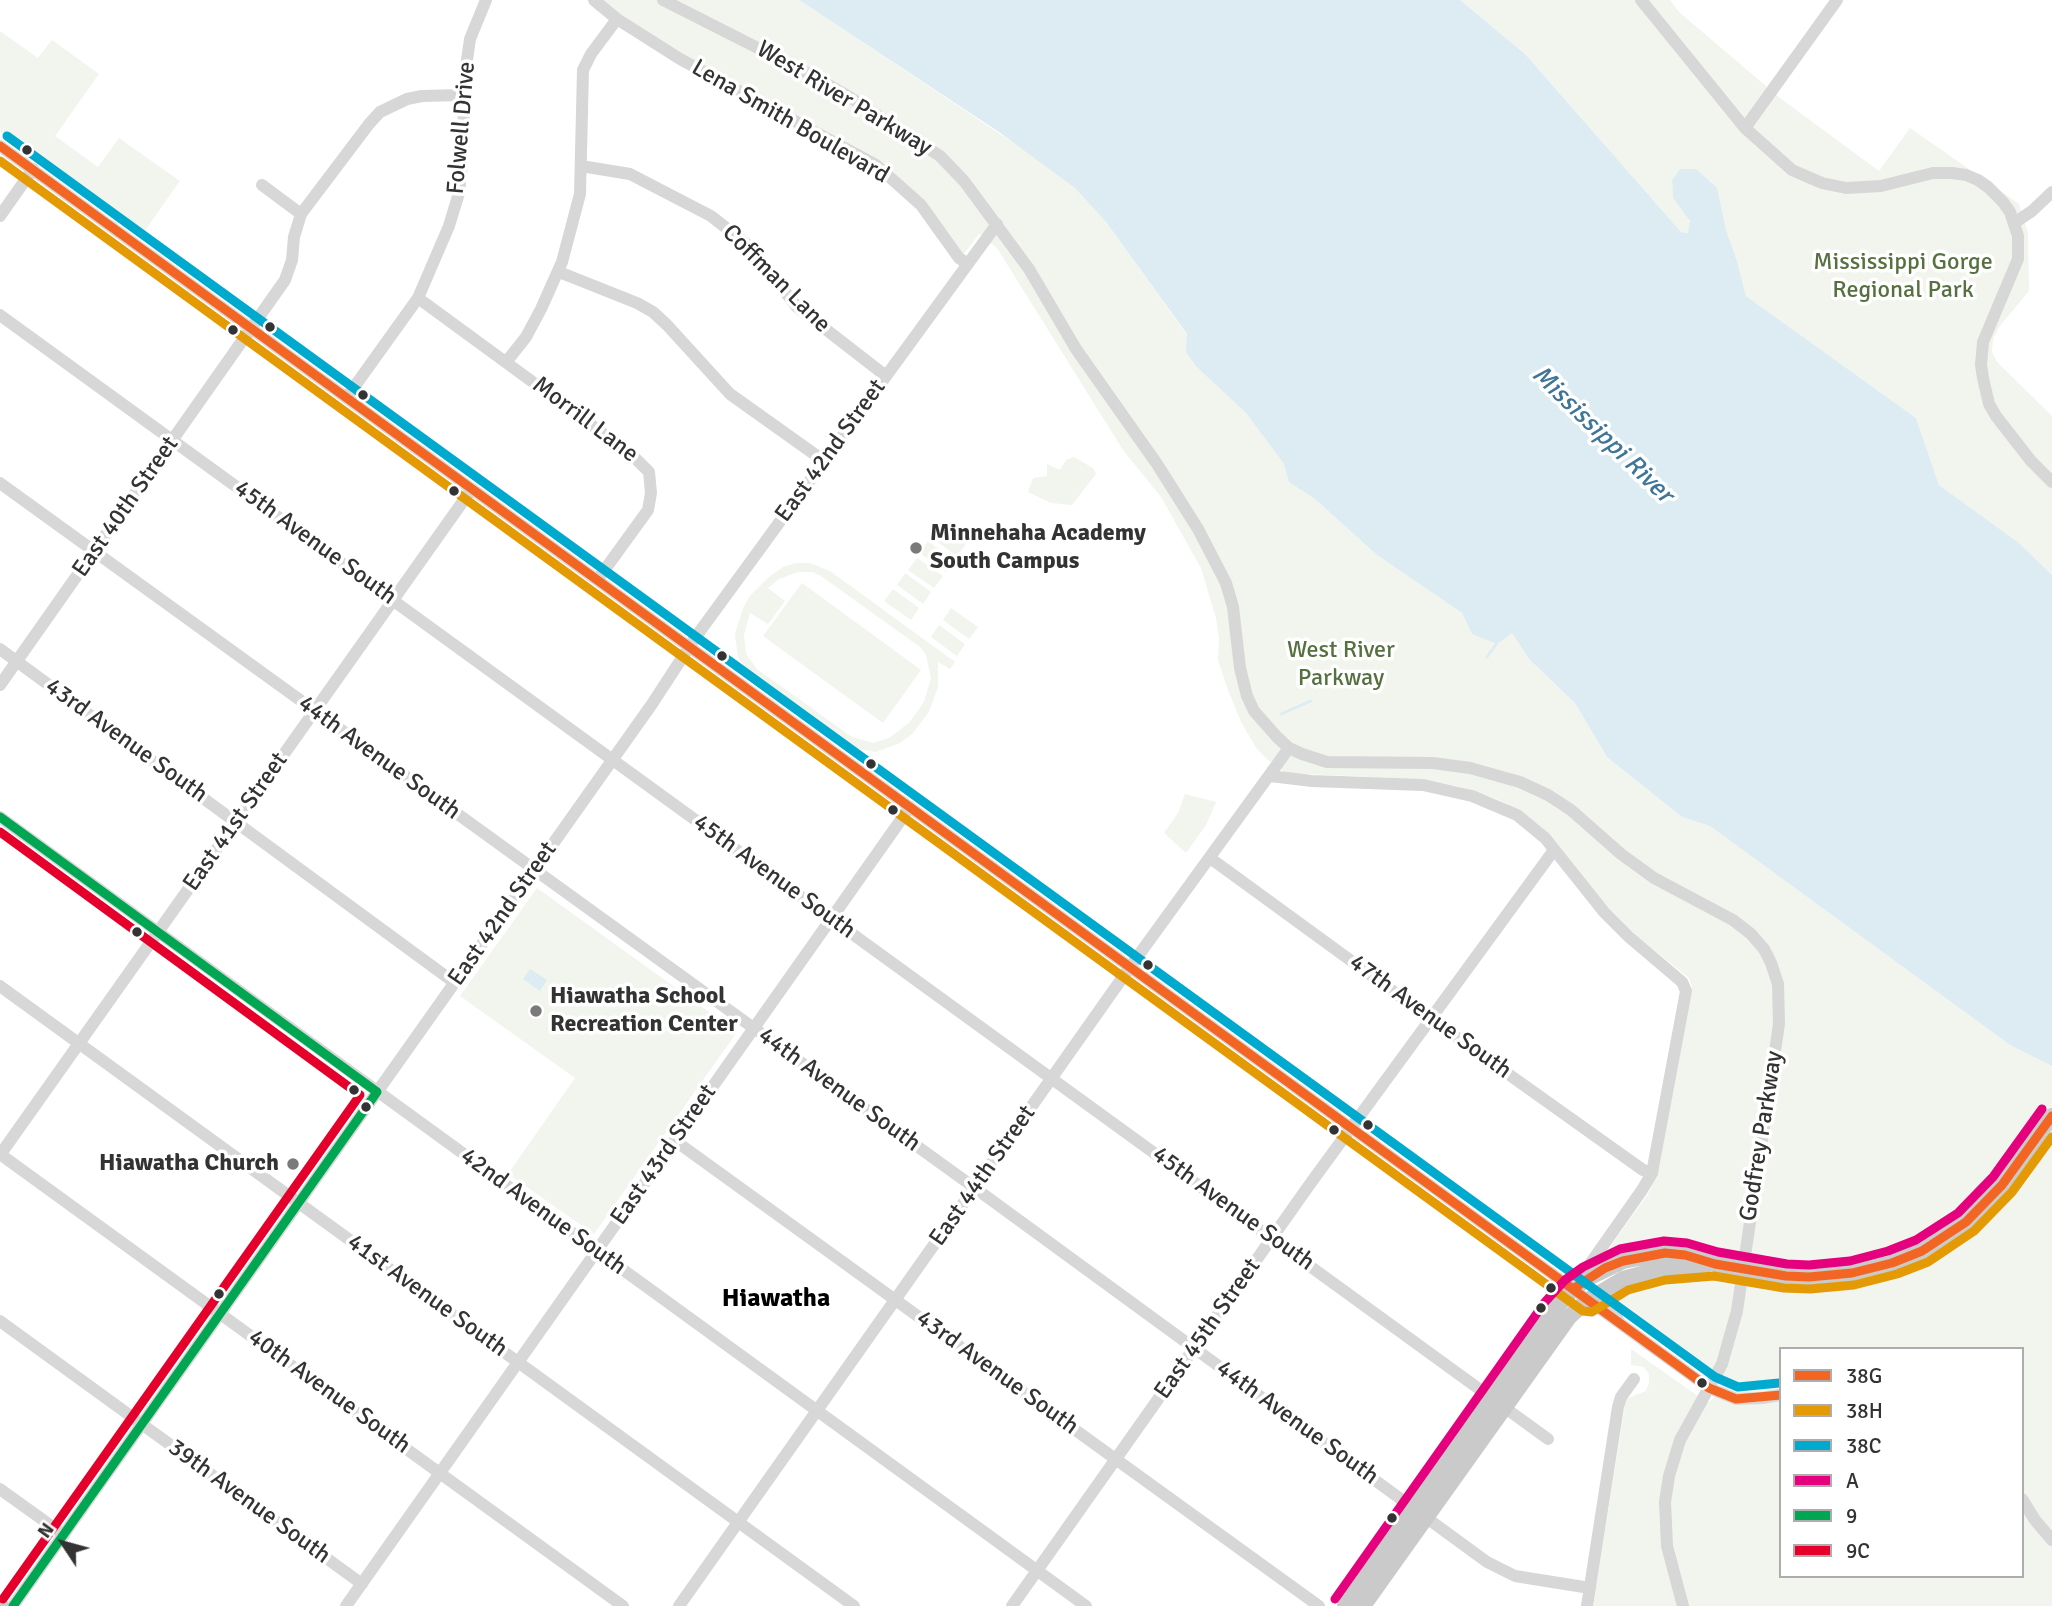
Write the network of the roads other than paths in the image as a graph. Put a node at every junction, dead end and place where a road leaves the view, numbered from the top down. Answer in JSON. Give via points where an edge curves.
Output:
{"nodes":[{"id":1,"x":486,"y":0,"type":"edge"},
{"id":2,"x":594,"y":0,"type":"edge"},
{"id":3,"x":663,"y":0,"type":"edge"},
{"id":4,"x":1641,"y":0,"type":"edge"},
{"id":5,"x":1837,"y":0,"type":"edge"},
{"id":6,"x":617,"y":19,"type":"junction"},
{"id":7,"x":462,"y":95,"type":"junction"},
{"id":8,"x":1745,"y":128,"type":"junction"},
{"id":9,"x":0,"y":146,"type":"edge"},
{"id":10,"x":581,"y":166,"type":"junction"},
{"id":11,"x":33,"y":169,"type":"junction"},
{"id":12,"x":262,"y":185,"type":"dead end"},
{"id":13,"x":2052,"y":192,"type":"edge"},
{"id":14,"x":301,"y":214,"type":"junction"},
{"id":15,"x":0,"y":216,"type":"edge"},
{"id":16,"x":2014,"y":223,"type":"junction"},
{"id":17,"x":997,"y":224,"type":"junction"},
{"id":18,"x":968,"y":264,"type":"junction"},
{"id":19,"x":559,"y":272,"type":"junction"},
{"id":20,"x":418,"y":298,"type":"junction"},
{"id":21,"x":0,"y":315,"type":"edge"},
{"id":22,"x":251,"y":329,"type":"junction"},
{"id":23,"x":507,"y":362,"type":"junction"},
{"id":24,"x":886,"y":376,"type":"junction"},
{"id":25,"x":347,"y":397,"type":"junction"},
{"id":26,"x":172,"y":441,"type":"junction"},
{"id":27,"x":824,"y":461,"type":"junction"},
{"id":28,"x":2052,"y":482,"type":"edge"},
{"id":29,"x":0,"y":483,"type":"edge"},
{"id":30,"x":471,"y":490,"type":"junction"},
{"id":31,"x":95,"y":551,"type":"junction"},
{"id":32,"x":598,"y":579,"type":"junction"},
{"id":33,"x":393,"y":600,"type":"junction"},
{"id":34,"x":688,"y":647,"type":"junction"},
{"id":35,"x":0,"y":649,"type":"edge"},
{"id":36,"x":16,"y":661,"type":"junction"},
{"id":37,"x":0,"y":685,"type":"edge"},
{"id":38,"x":315,"y":711,"type":"junction"},
{"id":39,"x":1289,"y":748,"type":"junction"},
{"id":40,"x":613,"y":759,"type":"junction"},
{"id":41,"x":1270,"y":776,"type":"junction"},
{"id":42,"x":910,"y":807,"type":"junction"},
{"id":43,"x":0,"y":817,"type":"edge"},
{"id":44,"x":236,"y":821,"type":"junction"},
{"id":45,"x":1554,"y":850,"type":"junction"},
{"id":46,"x":1210,"y":858,"type":"junction"},
{"id":47,"x":534,"y":870,"type":"junction"},
{"id":48,"x":832,"y":918,"type":"junction"},
{"id":49,"x":158,"y":932,"type":"junction"},
{"id":50,"x":1130,"y":967,"type":"junction"},
{"id":51,"x":454,"y":983,"type":"junction"},
{"id":52,"x":1778,"y":984,"type":"joint"},
{"id":53,"x":0,"y":986,"type":"edge"},
{"id":54,"x":1431,"y":1019,"type":"junction"},
{"id":55,"x":753,"y":1029,"type":"junction"},
{"id":56,"x":79,"y":1043,"type":"junction"},
{"id":57,"x":1051,"y":1078,"type":"junction"},
{"id":58,"x":377,"y":1092,"type":"junction"},
{"id":59,"x":2052,"y":1116,"type":"edge"},
{"id":60,"x":1352,"y":1127,"type":"junction"},
{"id":61,"x":674,"y":1140,"type":"junction"},
{"id":62,"x":0,"y":1154,"type":"edge"},
{"id":63,"x":1652,"y":1173,"type":"junction"},
{"id":64,"x":975,"y":1188,"type":"junction"},
{"id":65,"x":299,"y":1203,"type":"junction"},
{"id":66,"x":1273,"y":1238,"type":"junction"},
{"id":67,"x":596,"y":1251,"type":"junction"},
{"id":68,"x":1715,"y":1264,"type":"junction"},
{"id":69,"x":1617,"y":1282,"type":"junction"},
{"id":70,"x":1573,"y":1289,"type":"junction"},
{"id":71,"x":896,"y":1300,"type":"junction"},
{"id":72,"x":1588,"y":1300,"type":"junction"},
{"id":73,"x":221,"y":1314,"type":"junction"},
{"id":74,"x":0,"y":1321,"type":"edge"},
{"id":75,"x":1619,"y":1323,"type":"junction"},
{"id":76,"x":1194,"y":1349,"type":"junction"},
{"id":77,"x":518,"y":1362,"type":"junction"},
{"id":78,"x":1634,"y":1379,"type":"dead end"},
{"id":79,"x":1709,"y":1388,"type":"junction"},
{"id":80,"x":1779,"y":1395,"type":"edge"},
{"id":81,"x":1499,"y":1402,"type":"junction"},
{"id":82,"x":817,"y":1410,"type":"junction"},
{"id":83,"x":143,"y":1424,"type":"junction"},
{"id":84,"x":1548,"y":1439,"type":"dead end"},
{"id":85,"x":1115,"y":1460,"type":"junction"},
{"id":86,"x":440,"y":1473,"type":"junction"},
{"id":87,"x":0,"y":1489,"type":"edge"},
{"id":88,"x":2024,"y":1502,"type":"edge"},
{"id":89,"x":1420,"y":1512,"type":"junction"},
{"id":90,"x":738,"y":1522,"type":"junction"},
{"id":91,"x":64,"y":1535,"type":"junction"},
{"id":92,"x":2052,"y":1540,"type":"edge"},
{"id":93,"x":1037,"y":1571,"type":"junction"},
{"id":94,"x":362,"y":1584,"type":"junction"},
{"id":95,"x":1590,"y":1587,"type":"junction"},
{"id":96,"x":13,"y":1606,"type":"edge"},
{"id":97,"x":346,"y":1606,"type":"edge"},
{"id":98,"x":623,"y":1606,"type":"edge"},
{"id":99,"x":679,"y":1606,"type":"edge"},
{"id":100,"x":854,"y":1606,"type":"edge"},
{"id":101,"x":1012,"y":1606,"type":"edge"},
{"id":102,"x":1086,"y":1606,"type":"edge"},
{"id":103,"x":1319,"y":1606,"type":"edge"},
{"id":104,"x":1345,"y":1606,"type":"edge"},
{"id":105,"x":1363,"y":1606,"type":"edge"},
{"id":106,"x":1587,"y":1606,"type":"edge"},
{"id":107,"x":1683,"y":1606,"type":"edge"}],
"edges":[{"from":1,"to":7,"type":"street","name":"Folwell Drive","via":[[470,39]]},
{"from":2,"to":6,"type":"street","name":"Lena Smith Boulevard"},
{"from":3,"to":17,"type":"street","name":"West River Parkway","via":[[811,75],[916,139],[951,167]]},
{"from":4,"to":8,"type":"street"},
{"from":5,"to":8,"type":"street"},
{"from":6,"to":10,"type":"street","via":[[583,69]]},
{"from":6,"to":18,"type":"street","name":"Lena Smith Boulevard","via":[[680,59],[876,166],[921,205]]},
{"from":7,"to":14,"type":"street","via":[[414,97],[380,112]]},
{"from":7,"to":20,"type":"street","name":"Folwell Drive","via":[[459,193]]},
{"from":8,"to":16,"type":"street","via":[[1792,170],[1833,186],[1881,186],[1939,172],[1966,175],[1996,193]]},
{"from":9,"to":11,"type":"street"},
{"from":10,"to":19,"type":"street","via":[[580,194]]},
{"from":10,"to":24,"type":"street","name":"Coffman Lane","via":[[630,174],[711,216],[749,246],[797,307]]},
{"from":11,"to":15,"type":"street"},
{"from":11,"to":22,"type":"street"},
{"from":12,"to":14,"type":"street"},
{"from":13,"to":16,"type":"street"},
{"from":14,"to":22,"type":"street","name":"East 40th Street","via":[[285,280]]},
{"from":16,"to":28,"type":"street","via":[[2018,259],[1983,342],[1983,379],[1996,416]]},
{"from":17,"to":18,"type":"street","name":"East 42nd Street"},
{"from":17,"to":39,"type":"street","name":"West River Parkway","via":[[1198,529],[1226,583],[1247,696],[1265,726]]},
{"from":18,"to":24,"type":"street","name":"East 42nd Street"},
{"from":19,"to":23,"type":"street","via":[[526,337]]},
{"from":19,"to":27,"type":"street","via":[[653,312],[730,394]]},
{"from":20,"to":23,"type":"street","name":"Morrill Lane"},
{"from":20,"to":25,"type":"street","name":"Folwell Drive"},
{"from":21,"to":26,"type":"street","name":"45th Avenue South"},
{"from":22,"to":25,"type":"street"},
{"from":22,"to":26,"type":"street","name":"East 40th Street"},
{"from":23,"to":32,"type":"street","name":"Morrill Lane","via":[[649,472],[648,510]]},
{"from":24,"to":27,"type":"street","name":"East 42nd Street"},
{"from":25,"to":30,"type":"street"},
{"from":26,"to":31,"type":"street","name":"East 40th Street"},
{"from":26,"to":33,"type":"street","name":"45th Avenue South"},
{"from":27,"to":34,"type":"street","name":"East 42nd Street"},
{"from":29,"to":31,"type":"street","name":"44th Avenue South"},
{"from":30,"to":32,"type":"street"},
{"from":30,"to":33,"type":"street","name":"East 41st Street"},
{"from":31,"to":36,"type":"street","name":"East 40th Street"},
{"from":31,"to":38,"type":"street","name":"44th Avenue South"},
{"from":32,"to":34,"type":"street"},
{"from":33,"to":38,"type":"street","name":"East 41st Street"},
{"from":33,"to":40,"type":"street","name":"45th Avenue South"},
{"from":34,"to":40,"type":"street","name":"East 42nd Street"},
{"from":34,"to":42,"type":"street"},
{"from":35,"to":36,"type":"street","name":"43rd Avenue South"},
{"from":36,"to":37,"type":"street","name":"East 40th Street"},
{"from":36,"to":44,"type":"street","name":"43rd Avenue South"},
{"from":38,"to":44,"type":"street","name":"East 41st Street"},
{"from":38,"to":47,"type":"street","name":"44th Avenue South"},
{"from":39,"to":41,"type":"street","name":"East 44th Street"},
{"from":39,"to":52,"type":"street","name":"West River Parkway","via":[[1327,762],[1400,761],[1470,768],[1548,795],[1654,878],[1751,934],[1772,962]]},
{"from":40,"to":47,"type":"street","name":"East 42nd Street"},
{"from":40,"to":48,"type":"street","name":"45th Avenue South"},
{"from":41,"to":45,"type":"street","via":[[1423,785],[1459,792],[1517,815]]},
{"from":41,"to":46,"type":"street","name":"East 44th Street"},
{"from":42,"to":48,"type":"street","name":"East 43rd Street"},
{"from":42,"to":50,"type":"street"},
{"from":43,"to":49,"type":"street","name":"42nd Avenue South"},
{"from":44,"to":49,"type":"street","name":"East 41st Street"},
{"from":44,"to":51,"type":"street","name":"43rd Avenue South"},
{"from":45,"to":54,"type":"street","name":"East 45th Street"},
{"from":45,"to":63,"type":"street","via":[[1604,912],[1676,975],[1686,991]]},
{"from":46,"to":50,"type":"street","name":"East 44th Street"},
{"from":46,"to":54,"type":"street","name":"47th Avenue South"},
{"from":47,"to":51,"type":"street","name":"East 42nd Street"},
{"from":47,"to":55,"type":"street","name":"44th Avenue South"},
{"from":48,"to":55,"type":"street","name":"East 43rd Street"},
{"from":48,"to":57,"type":"street","name":"45th Avenue South"},
{"from":49,"to":56,"type":"street","name":"East 41st Street"},
{"from":49,"to":58,"type":"street","name":"42nd Avenue South"},
{"from":50,"to":57,"type":"street","name":"East 44th Street"},
{"from":50,"to":60,"type":"street"},
{"from":51,"to":58,"type":"street","name":"East 42nd Street"},
{"from":52,"to":79,"type":"street","name":"Godfrey Parkway","via":[[1779,1024],[1737,1311],[1727,1352]]},
{"from":53,"to":56,"type":"street","name":"41st Avenue South"},
{"from":54,"to":60,"type":"street","name":"East 45th Street"},
{"from":54,"to":63,"type":"street","name":"47th Avenue South"},
{"from":55,"to":61,"type":"street","name":"East 43rd Street"},
{"from":55,"to":64,"type":"street","name":"44th Avenue South"},
{"from":56,"to":62,"type":"street","name":"East 41st Street"},
{"from":56,"to":65,"type":"street","name":"41st Avenue South"},
{"from":57,"to":64,"type":"street","name":"East 44th Street"},
{"from":57,"to":66,"type":"street","name":"45th Avenue South"},
{"from":58,"to":65,"type":"street","name":"East 42nd Street"},
{"from":58,"to":67,"type":"street","name":"42nd Avenue South"},
{"from":59,"to":68,"type":"main road","via":[[2001,1185],[1966,1222],[1922,1251],[1892,1263],[1809,1277]]},
{"from":60,"to":66,"type":"street","name":"East 45th Street"},
{"from":60,"to":70,"type":"street"},
{"from":61,"to":67,"type":"street","name":"East 43rd Street"},
{"from":61,"to":71,"type":"street","name":"43rd Avenue South"},
{"from":62,"to":73,"type":"street","name":"40th Avenue South"},
{"from":63,"to":70,"type":"street"},
{"from":64,"to":71,"type":"street","name":"East 44th Street"},
{"from":64,"to":76,"type":"street","name":"44th Avenue South"},
{"from":65,"to":73,"type":"street","name":"East 42nd Street"},
{"from":65,"to":77,"type":"street","name":"41st Avenue South"},
{"from":66,"to":76,"type":"street","name":"East 45th Street"},
{"from":66,"to":81,"type":"street","name":"45th Avenue South"},
{"from":67,"to":77,"type":"street","name":"East 43rd Street"},
{"from":67,"to":82,"type":"street","name":"42nd Avenue South"},
{"from":68,"to":69,"type":"main road","via":[[1663,1268]]},
{"from":68,"to":70,"type":"main road","via":[[1685,1255],[1643,1255],[1605,1268]]},
{"from":69,"to":72,"type":"main road"},
{"from":69,"to":75,"type":"street","via":[[1608,1301]]},
{"from":70,"to":72,"type":"street"},
{"from":70,"to":81,"type":"main road","via":[[1545,1323]]},
{"from":71,"to":82,"type":"street","name":"East 44th Street"},
{"from":71,"to":85,"type":"street","name":"43rd Avenue South"},
{"from":72,"to":75,"type":"street"},
{"from":72,"to":81,"type":"main road"},
{"from":73,"to":83,"type":"street","name":"East 42nd Street"},
{"from":73,"to":86,"type":"street","name":"40th Avenue South"},
{"from":74,"to":83,"type":"street","name":"39th Avenue South"},
{"from":75,"to":79,"type":"street"},
{"from":76,"to":85,"type":"street","name":"East 45th Street"},
{"from":76,"to":89,"type":"street","name":"44th Avenue South"},
{"from":77,"to":86,"type":"street","name":"East 43rd Street"},
{"from":77,"to":90,"type":"street","name":"41st Avenue South"},
{"from":78,"to":95,"type":"street","via":[[1618,1407]]},
{"from":79,"to":80,"type":"street","via":[[1741,1399]]},
{"from":79,"to":107,"type":"street","name":"Godfrey Parkway","via":[[1679,1440],[1665,1502],[1667,1546]]},
{"from":81,"to":84,"type":"street","name":"45th Avenue South"},
{"from":81,"to":89,"type":"main road"},
{"from":82,"to":90,"type":"street","name":"East 44th Street"},
{"from":82,"to":93,"type":"street","name":"42nd Avenue South"},
{"from":83,"to":91,"type":"street","name":"East 42nd Street"},
{"from":83,"to":94,"type":"street","name":"39th Avenue South"},
{"from":85,"to":93,"type":"street","name":"East 45th Street"},
{"from":85,"to":103,"type":"street","name":"43rd Avenue South"},
{"from":86,"to":94,"type":"street","name":"East 43rd Street"},
{"from":86,"to":98,"type":"street","name":"40th Avenue South"},
{"from":87,"to":91,"type":"street"},
{"from":88,"to":92,"type":"street"},
{"from":89,"to":95,"type":"street","name":"44th Avenue South","via":[[1500,1570]]},
{"from":89,"to":104,"type":"main road"},
{"from":89,"to":105,"type":"main road"},
{"from":90,"to":99,"type":"street","name":"East 44th Street"},
{"from":90,"to":100,"type":"street","name":"41st Avenue South"},
{"from":91,"to":96,"type":"street","name":"East 42nd Street"},
{"from":93,"to":101,"type":"street","name":"East 45th Street"},
{"from":93,"to":102,"type":"street","name":"42nd Avenue South"},
{"from":94,"to":97,"type":"street","name":"East 43rd Street"},
{"from":95,"to":106,"type":"street"}]}
